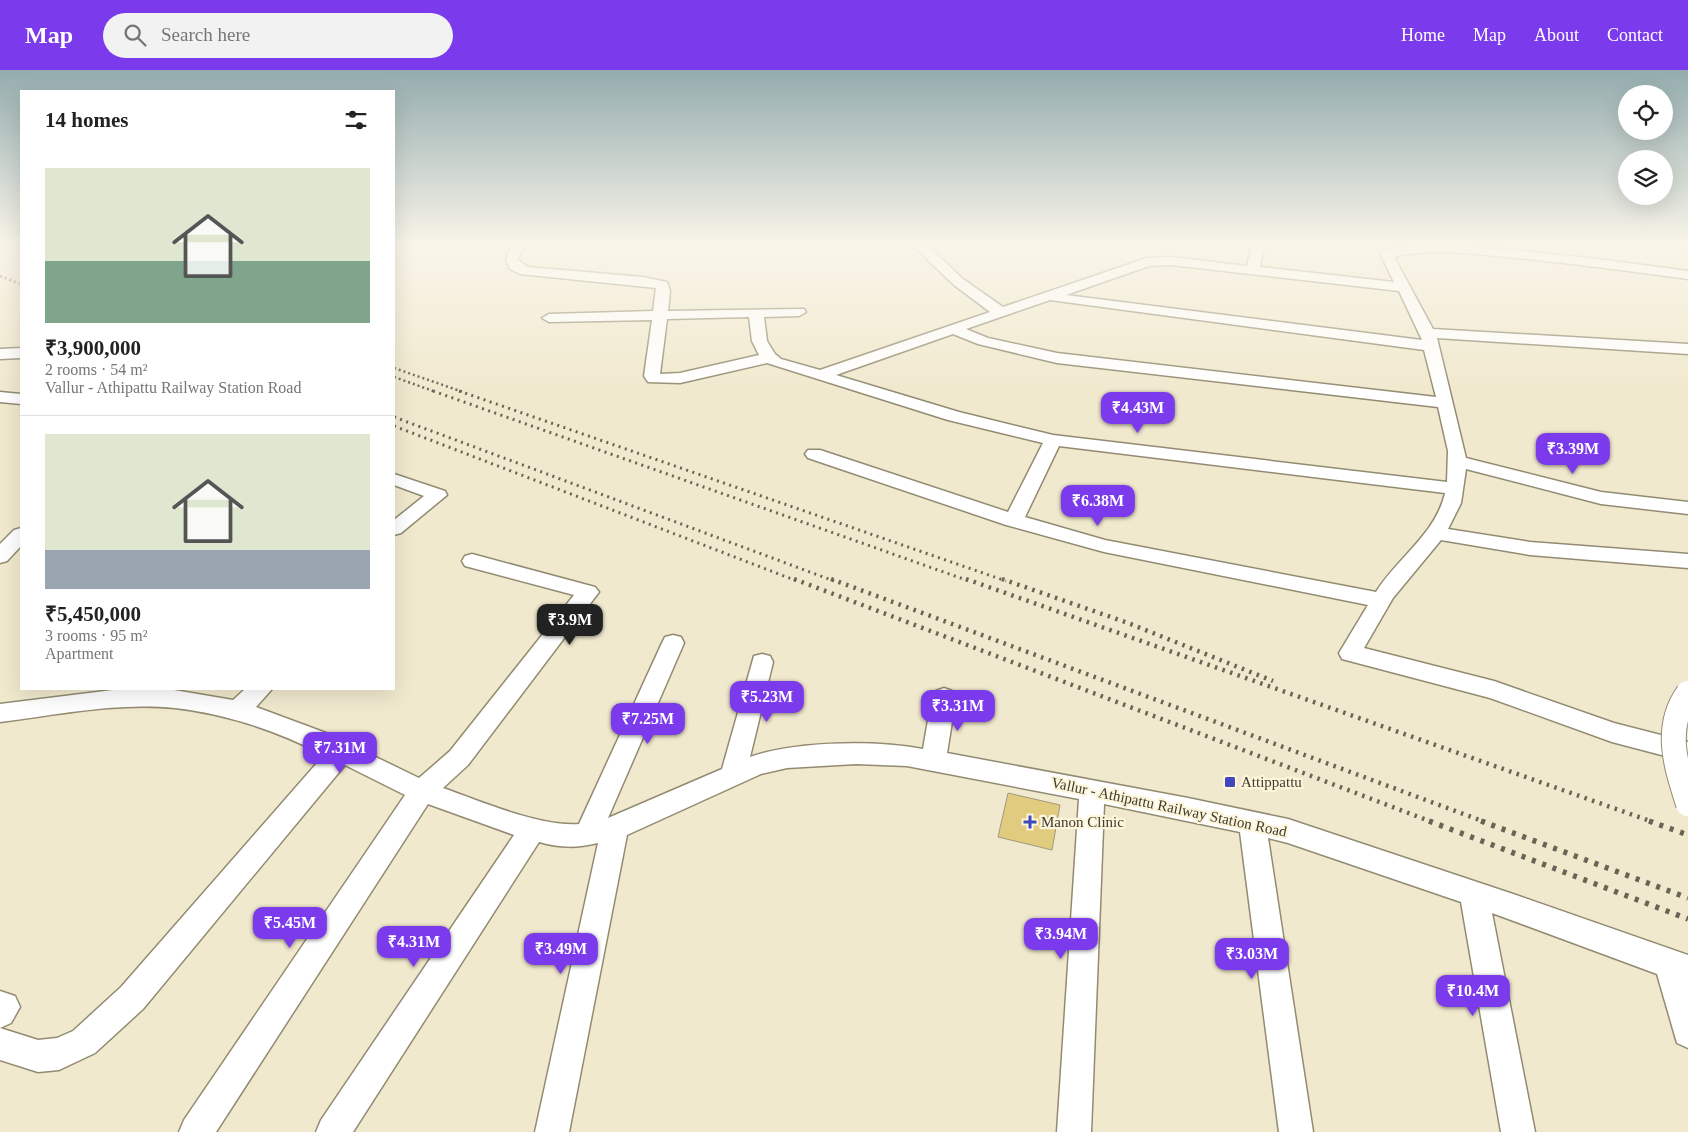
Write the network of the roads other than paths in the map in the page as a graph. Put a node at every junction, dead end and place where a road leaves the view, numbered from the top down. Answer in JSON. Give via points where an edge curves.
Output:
{"nodes":[{"id":1,"x":663,"y":294,"type":"edge"},
{"id":2,"x":973,"y":294,"type":"edge"},
{"id":3,"x":1051,"y":294,"type":"edge"},
{"id":4,"x":1407,"y":294,"type":"edge"},
{"id":5,"x":1047,"y":295,"type":"junction"},
{"id":6,"x":799,"y":312,"type":"dead end"},
{"id":7,"x":1000,"y":312,"type":"junction"},
{"id":8,"x":756,"y":313,"type":"junction"},
{"id":9,"x":660,"y":315,"type":"junction"},
{"id":10,"x":549,"y":318,"type":"dead end"},
{"id":11,"x":952,"y":329,"type":"junction"},
{"id":12,"x":1430,"y":339,"type":"junction"},
{"id":13,"x":1688,"y":349,"type":"edge"},
{"id":14,"x":20,"y":353,"type":"edge"},
{"id":15,"x":0,"y":354,"type":"edge"},
{"id":16,"x":768,"y":358,"type":"junction"},
{"id":17,"x":821,"y":375,"type":"junction"},
{"id":18,"x":0,"y":397,"type":"edge"},
{"id":19,"x":20,"y":399,"type":"edge"},
{"id":20,"x":1443,"y":403,"type":"junction"},
{"id":21,"x":1053,"y":440,"type":"junction"},
{"id":22,"x":814,"y":454,"type":"dead end"},
{"id":23,"x":1457,"y":461,"type":"junction"},
{"id":24,"x":395,"y":479,"type":"edge"},
{"id":25,"x":1455,"y":489,"type":"junction"},
{"id":26,"x":1688,"y":508,"type":"edge"},
{"id":27,"x":1013,"y":521,"type":"junction"},
{"id":28,"x":395,"y":529,"type":"edge"},
{"id":29,"x":1436,"y":533,"type":"junction"},
{"id":30,"x":20,"y":535,"type":"edge"},
{"id":31,"x":0,"y":556,"type":"edge"},
{"id":32,"x":1688,"y":560,"type":"edge"},
{"id":33,"x":472,"y":561,"type":"dead end"},
{"id":34,"x":1381,"y":600,"type":"junction"},
{"id":35,"x":673,"y":643,"type":"dead end"},
{"id":36,"x":762,"y":662,"type":"dead end"},
{"id":37,"x":259,"y":690,"type":"edge"},
{"id":38,"x":1688,"y":693,"type":"edge"},
{"id":39,"x":90,"y":695,"type":"edge"},
{"id":40,"x":944,"y":697,"type":"dead end"},
{"id":41,"x":238,"y":710,"type":"junction"},
{"id":42,"x":0,"y":713,"type":"edge"},
{"id":43,"x":340,"y":752,"type":"junction"},
{"id":44,"x":1688,"y":752,"type":"edge"},
{"id":45,"x":933,"y":761,"type":"junction"},
{"id":46,"x":733,"y":775,"type":"junction"},
{"id":47,"x":422,"y":790,"type":"junction"},
{"id":48,"x":1092,"y":790,"type":"junction"},
{"id":49,"x":1688,"y":804,"type":"edge"},
{"id":50,"x":1252,"y":822,"type":"junction"},
{"id":51,"x":532,"y":829,"type":"junction"},
{"id":52,"x":602,"y":831,"type":"junction"},
{"id":53,"x":1474,"y":894,"type":"junction"},
{"id":54,"x":1679,"y":967,"type":"edge"},
{"id":55,"x":0,"y":1006,"type":"edge"},
{"id":56,"x":0,"y":1012,"type":"edge"},
{"id":57,"x":1688,"y":1032,"type":"edge"},
{"id":58,"x":0,"y":1044,"type":"edge"},
{"id":59,"x":196,"y":1132,"type":"edge"},
{"id":60,"x":333,"y":1132,"type":"edge"},
{"id":61,"x":552,"y":1132,"type":"edge"},
{"id":62,"x":1074,"y":1132,"type":"edge"},
{"id":63,"x":1296,"y":1132,"type":"edge"},
{"id":64,"x":1518,"y":1132,"type":"edge"}],
"edges":[{"from":1,"to":9,"type":"street"},
{"from":2,"to":7,"type":"street"},
{"from":3,"to":5,"type":"street"},
{"from":4,"to":12,"type":"street"},
{"from":5,"to":7,"type":"street"},
{"from":5,"to":12,"type":"street","via":[[1130,308]]},
{"from":6,"to":8,"type":"street"},
{"from":7,"to":11,"type":"street"},
{"from":8,"to":9,"type":"street"},
{"from":8,"to":16,"type":"street","via":[[760,348]]},
{"from":9,"to":10,"type":"street"},
{"from":9,"to":16,"type":"street","via":[[654,379],[680,378]]},
{"from":11,"to":17,"type":"street"},
{"from":11,"to":20,"type":"street","via":[[983,342],[1057,358]]},
{"from":12,"to":13,"type":"street"},
{"from":12,"to":20,"type":"street"},
{"from":14,"to":15,"type":"street"},
{"from":16,"to":17,"type":"street"},
{"from":17,"to":21,"type":"street","via":[[954,416]]},
{"from":18,"to":19,"type":"street"},
{"from":20,"to":23,"type":"street"},
{"from":21,"to":25,"type":"street"},
{"from":21,"to":27,"type":"street"},
{"from":22,"to":27,"type":"street"},
{"from":23,"to":25,"type":"street"},
{"from":23,"to":26,"type":"street","via":[[1500,470],[1571,492]]},
{"from":24,"to":28,"type":"street","via":[[438,495]]},
{"from":25,"to":29,"type":"street","via":[[1452,504]]},
{"from":27,"to":34,"type":"street","via":[[1104,546]]},
{"from":29,"to":32,"type":"street","via":[[1480,542],[1582,554]]},
{"from":29,"to":34,"type":"street"},
{"from":30,"to":31,"type":"street"},
{"from":33,"to":47,"type":"street","via":[[588,592],[459,758]]},
{"from":34,"to":44,"type":"street","via":[[1350,653],[1494,690],[1612,732]]},
{"from":35,"to":52,"type":"street","via":[[603,796]]},
{"from":36,"to":46,"type":"street"},
{"from":37,"to":41,"type":"street"},
{"from":38,"to":49,"type":"street","bridge":true,"via":[[1674,715],[1672,737]]},
{"from":39,"to":41,"type":"street","name":"Vallur - Athipattu Railway Station Road","via":[[113,699],[174,699]]},
{"from":39,"to":42,"type":"street","name":"Vallur - Athipattu Railway Station Road"},
{"from":40,"to":45,"type":"street"},
{"from":41,"to":43,"type":"street","name":"Vallur - Athipattu Railway Station Road"},
{"from":43,"to":47,"type":"street","name":"Vallur - Athipattu Railway Station Road"},
{"from":43,"to":58,"type":"street","via":[[132,998],[84,1042],[59,1054],[38,1056]]},
{"from":45,"to":46,"type":"street","name":"Vallur - Athipattu Railway Station Road","via":[[898,756],[812,756],[756,765]]},
{"from":45,"to":48,"type":"street","name":"Vallur - Athipattu Railway Station Road"},
{"from":46,"to":52,"type":"street","name":"Vallur - Athipattu Railway Station Road"},
{"from":47,"to":51,"type":"street","name":"Vallur - Athipattu Railway Station Road"},
{"from":47,"to":59,"type":"street"},
{"from":48,"to":50,"type":"street","name":"Vallur - Athipattu Railway Station Road"},
{"from":48,"to":62,"type":"street"},
{"from":50,"to":53,"type":"street","name":"Vallur - Athipattu Railway Station Road","via":[[1336,846]]},
{"from":50,"to":63,"type":"street"},
{"from":51,"to":52,"type":"street","name":"Vallur - Athipattu Railway Station Road","via":[[577,836]]},
{"from":51,"to":60,"type":"street"},
{"from":52,"to":61,"type":"street"},
{"from":53,"to":54,"type":"street","name":"Vallur - Athipattu Railway Station Road"},
{"from":53,"to":64,"type":"street"},
{"from":54,"to":57,"type":"street","name":"Vallur - Athipattu Railway Station Road"},
{"from":55,"to":56,"type":"street","via":[[4,1007]]}]}
